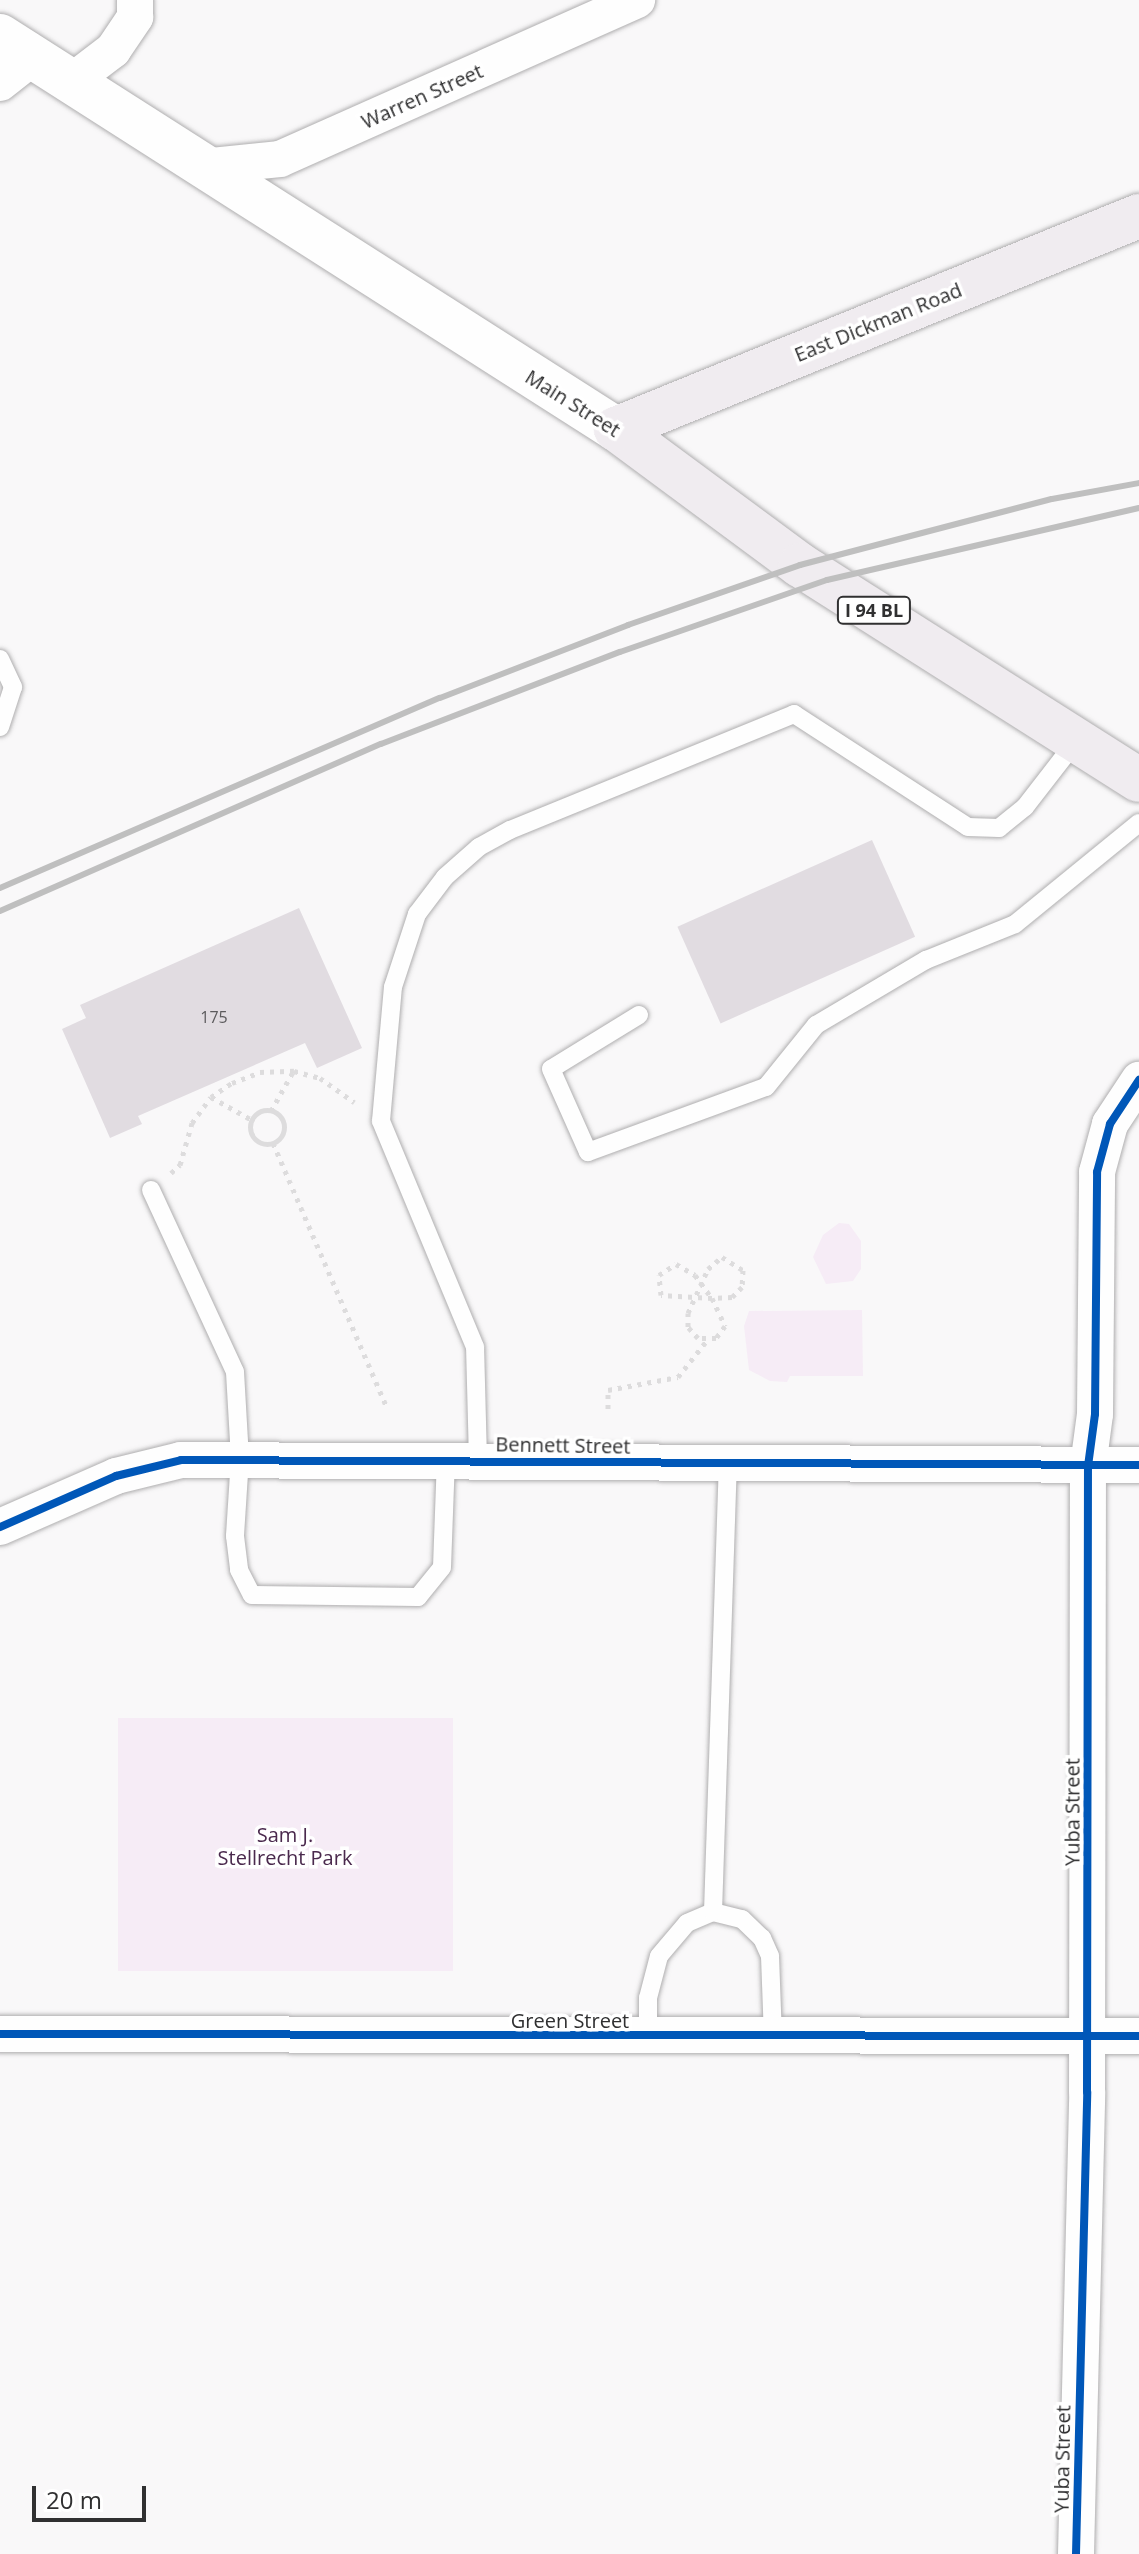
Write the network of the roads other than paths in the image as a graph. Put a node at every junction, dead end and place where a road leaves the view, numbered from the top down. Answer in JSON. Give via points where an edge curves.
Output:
{"nodes":[{"id":1,"x":135,"y":0,"type":"edge"},
{"id":2,"x":637,"y":0,"type":"edge"},
{"id":3,"x":11,"y":59,"type":"edge"},
{"id":4,"x":71,"y":82,"type":"junction"},
{"id":5,"x":200,"y":167,"type":"junction"},
{"id":6,"x":1139,"y":216,"type":"edge"},
{"id":7,"x":616,"y":429,"type":"junction"},
{"id":8,"x":0,"y":659,"type":"edge"},
{"id":9,"x":0,"y":727,"type":"edge"},
{"id":10,"x":1077,"y":740,"type":"junction"},
{"id":11,"x":1139,"y":780,"type":"edge"},
{"id":12,"x":1139,"y":823,"type":"edge"},
{"id":13,"x":639,"y":1015,"type":"dead end"},
{"id":14,"x":1139,"y":1080,"type":"edge"},
{"id":15,"x":151,"y":1190,"type":"road end"},
{"id":16,"x":240,"y":1458,"type":"junction"},
{"id":17,"x":462,"y":1460,"type":"junction"},
{"id":18,"x":728,"y":1462,"type":"junction"},
{"id":19,"x":1139,"y":1465,"type":"edge"},
{"id":20,"x":1088,"y":1466,"type":"junction"},
{"id":21,"x":0,"y":1527,"type":"edge"},
{"id":22,"x":713,"y":1912,"type":"junction"},
{"id":23,"x":0,"y":2034,"type":"edge"},
{"id":24,"x":648,"y":2036,"type":"junction"},
{"id":25,"x":1087,"y":2036,"type":"junction"},
{"id":26,"x":1139,"y":2036,"type":"edge"},
{"id":27,"x":773,"y":2038,"type":"junction"},
{"id":28,"x":1076,"y":2554,"type":"edge"}],
"edges":[{"from":1,"to":4,"type":"street","via":[[135,17],[113,50]]},
{"from":2,"to":5,"type":"street","name":"Warren Street","via":[[280,159]]},
{"from":3,"to":4,"type":"street","name":"Main Street"},
{"from":4,"to":5,"type":"street","name":"Main Street"},
{"from":5,"to":7,"type":"street","name":"Main Street"},
{"from":6,"to":7,"type":"main road","name":"East Dickman Road"},
{"from":7,"to":10,"type":"main road","name":"Main Street","number":"I 94 BL","via":[[800,565]]},
{"from":8,"to":9,"type":"lane","via":[[13,687]]},
{"from":10,"to":11,"type":"main road","name":"Main Street","number":"I 94 BL"},
{"from":10,"to":17,"type":"lane","via":[[1025,807],[999,828],[968,827],[794,714],[479,847],[445,877],[417,914],[393,987],[381,1121],[475,1347]]},
{"from":12,"to":13,"type":"lane","via":[[1015,924],[926,960],[816,1025],[766,1087],[588,1152],[551,1069]]},
{"from":14,"to":20,"type":"street","name":"Yuba Street","via":[[1110,1124],[1097,1172],[1095,1414]]},
{"from":15,"to":16,"type":"lane","via":[[229,1356],[238,1398]]},
{"from":16,"to":17,"type":"street","name":"Bennett Street"},
{"from":16,"to":17,"type":"lane","via":[[235,1536],[239,1570],[252,1595],[406,1600],[428,1590],[442,1567]]},
{"from":16,"to":21,"type":"street","name":"Bennett Street","via":[[181,1460],[116,1476]]},
{"from":17,"to":18,"type":"street","name":"Bennett Street"},
{"from":18,"to":20,"type":"street","name":"Bennett Street"},
{"from":18,"to":22,"type":"lane"},
{"from":19,"to":20,"type":"street","name":"Bennett Street"},
{"from":20,"to":25,"type":"street","name":"Yuba Street"},
{"from":22,"to":24,"type":"lane","via":[[687,1923],[659,1956],[648,1998]]},
{"from":22,"to":27,"type":"lane","via":[[742,1919],[762,1938],[770,1956]]},
{"from":23,"to":24,"type":"street","name":"Green Street"},
{"from":24,"to":27,"type":"street","name":"Green Street"},
{"from":25,"to":26,"type":"street","name":"Green Street"},
{"from":25,"to":27,"type":"street","name":"Green Street"},
{"from":25,"to":28,"type":"street","name":"Yuba Street"}]}
